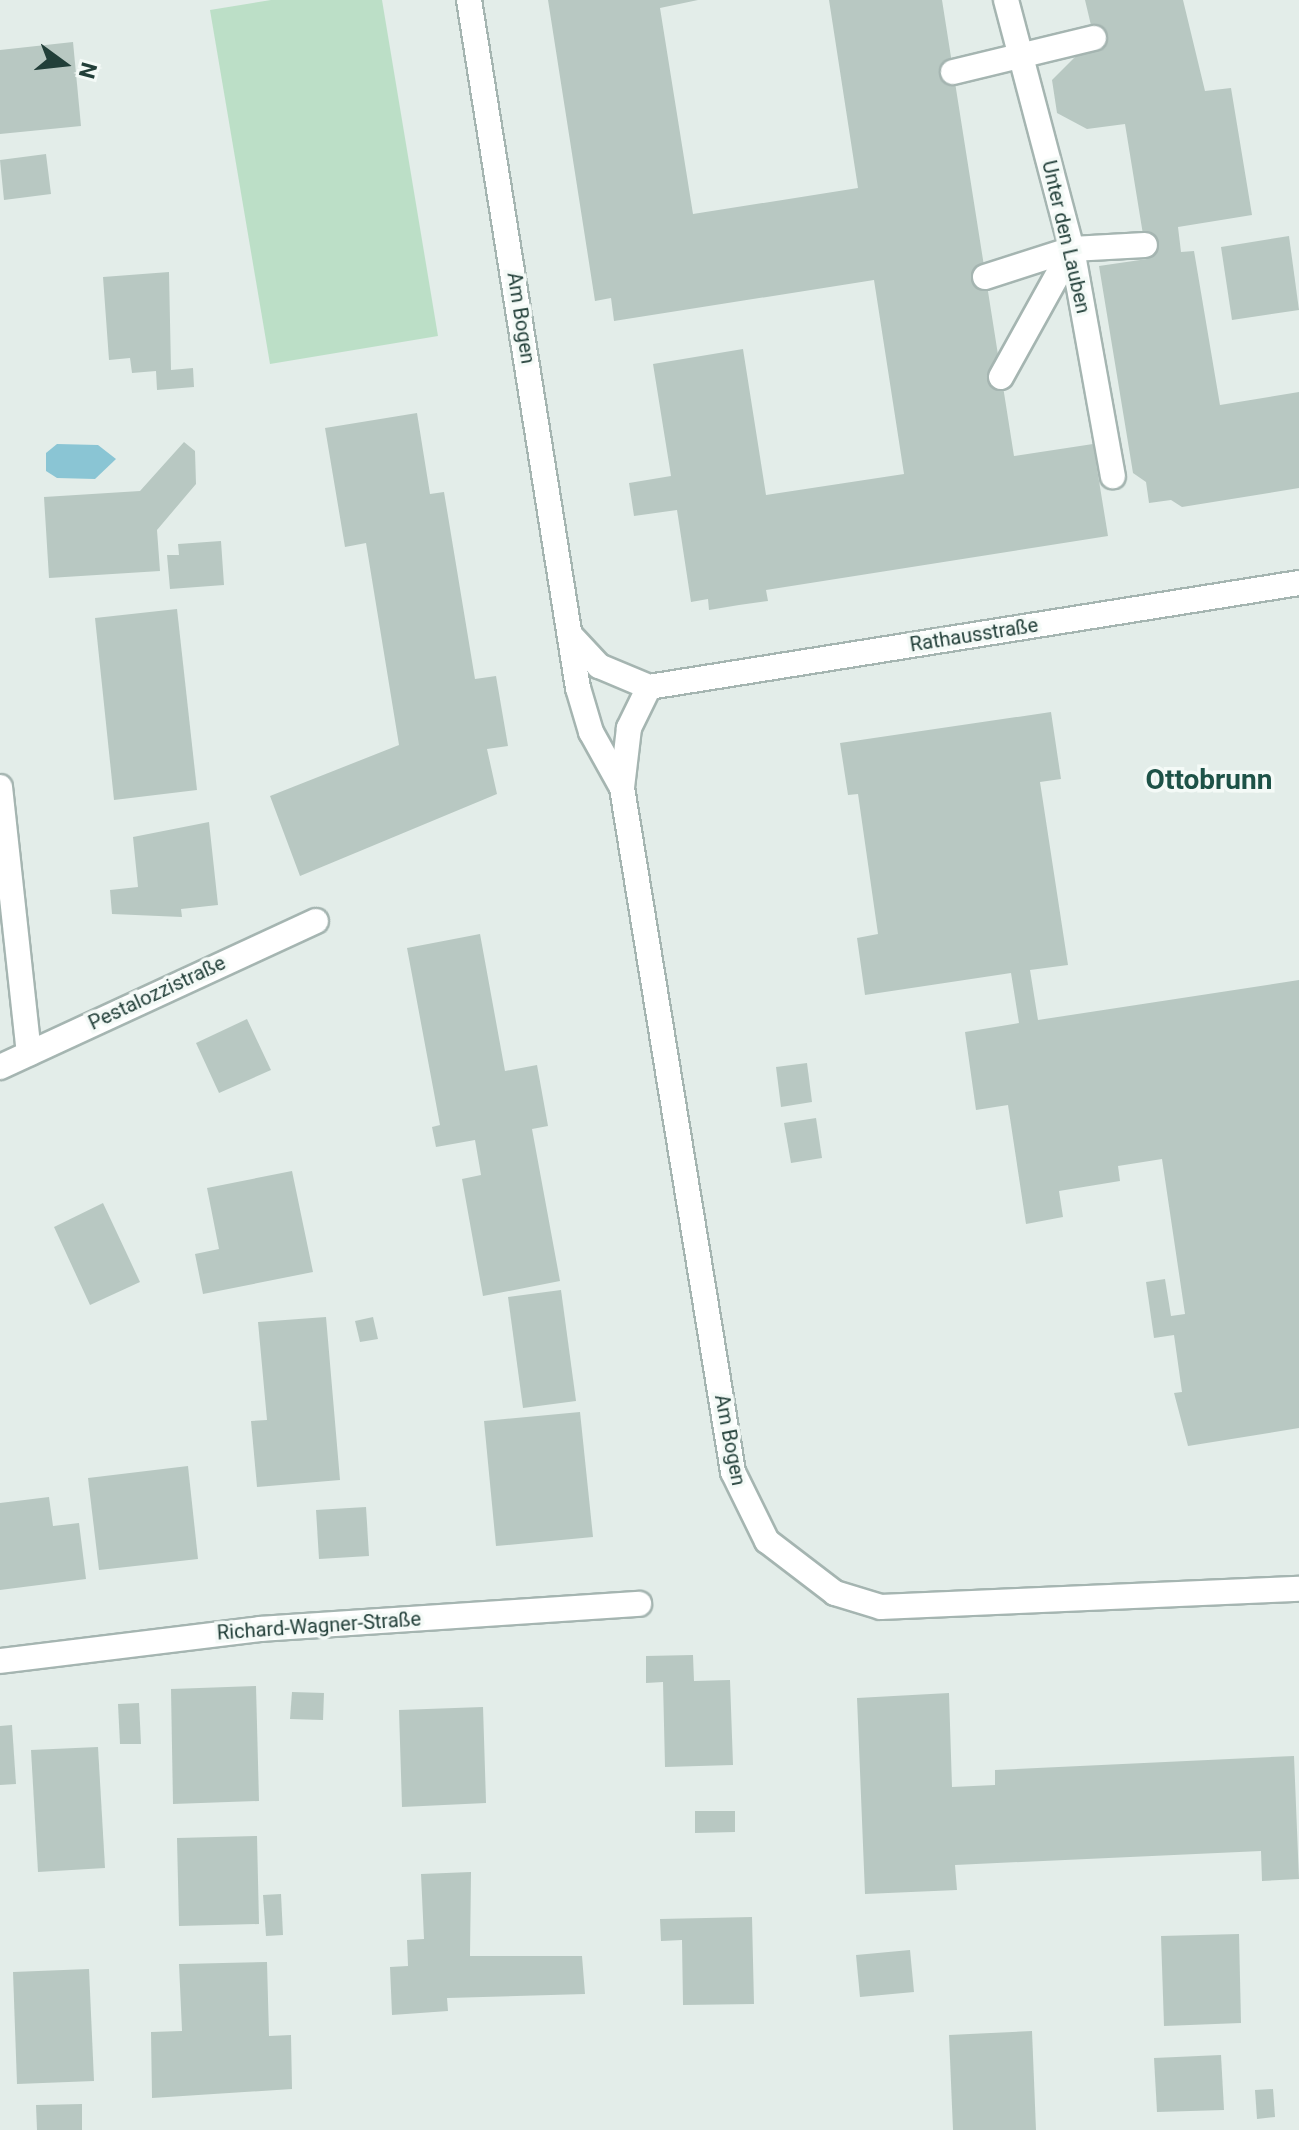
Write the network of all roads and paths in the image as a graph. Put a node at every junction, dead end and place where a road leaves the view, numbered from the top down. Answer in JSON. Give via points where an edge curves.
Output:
{"nodes":[{"id":1,"x":469,"y":0,"type":"edge"},
{"id":2,"x":1006,"y":0,"type":"edge"},
{"id":3,"x":1094,"y":38,"type":"dead end"},
{"id":4,"x":1022,"y":57,"type":"junction"},
{"id":5,"x":953,"y":72,"type":"dead end"},
{"id":6,"x":1145,"y":245,"type":"dead end"},
{"id":7,"x":1072,"y":249,"type":"junction"},
{"id":8,"x":985,"y":277,"type":"dead end"},
{"id":9,"x":1001,"y":377,"type":"dead end"},
{"id":10,"x":1113,"y":476,"type":"dead end"},
{"id":11,"x":1299,"y":583,"type":"edge"},
{"id":12,"x":572,"y":637,"type":"junction"},
{"id":13,"x":649,"y":687,"type":"junction"},
{"id":14,"x":0,"y":787,"type":"edge"},
{"id":15,"x":622,"y":788,"type":"junction"},
{"id":16,"x":316,"y":921,"type":"dead end"},
{"id":17,"x":29,"y":1053,"type":"junction"},
{"id":18,"x":0,"y":1067,"type":"edge"},
{"id":19,"x":1299,"y":1589,"type":"edge"},
{"id":20,"x":639,"y":1604,"type":"dead end"},
{"id":21,"x":0,"y":1661,"type":"edge"}],
"edges":[{"from":1,"to":12,"type":"street","name":"Am Bogen"},
{"from":2,"to":4,"type":"street","name":"Unter den Lauben"},
{"from":3,"to":4,"type":"street"},
{"from":4,"to":5,"type":"street"},
{"from":4,"to":7,"type":"street","name":"Unter den Lauben"},
{"from":6,"to":7,"type":"street","via":[[1107,256]]},
{"from":7,"to":8,"type":"street"},
{"from":7,"to":9,"type":"street"},
{"from":7,"to":10,"type":"street","name":"Unter den Lauben"},
{"from":11,"to":13,"type":"street","name":"Rathausstraße"},
{"from":12,"to":13,"type":"street","via":[[599,666]]},
{"from":12,"to":15,"type":"street","name":"Am Bogen","via":[[591,732]]},
{"from":13,"to":15,"type":"street","name":"Am Bogen","via":[[629,728]]},
{"from":14,"to":17,"type":"street"},
{"from":15,"to":19,"type":"street","name":"Am Bogen","via":[[733,1472],[767,1541],[835,1593],[881,1607]]},
{"from":16,"to":17,"type":"street","name":"Pestalozzistraße"},
{"from":17,"to":18,"type":"street","name":"Pestalozzistraße"},
{"from":20,"to":21,"type":"street","name":"Richard-Wagner-Straße","via":[[260,1629]]}]}
